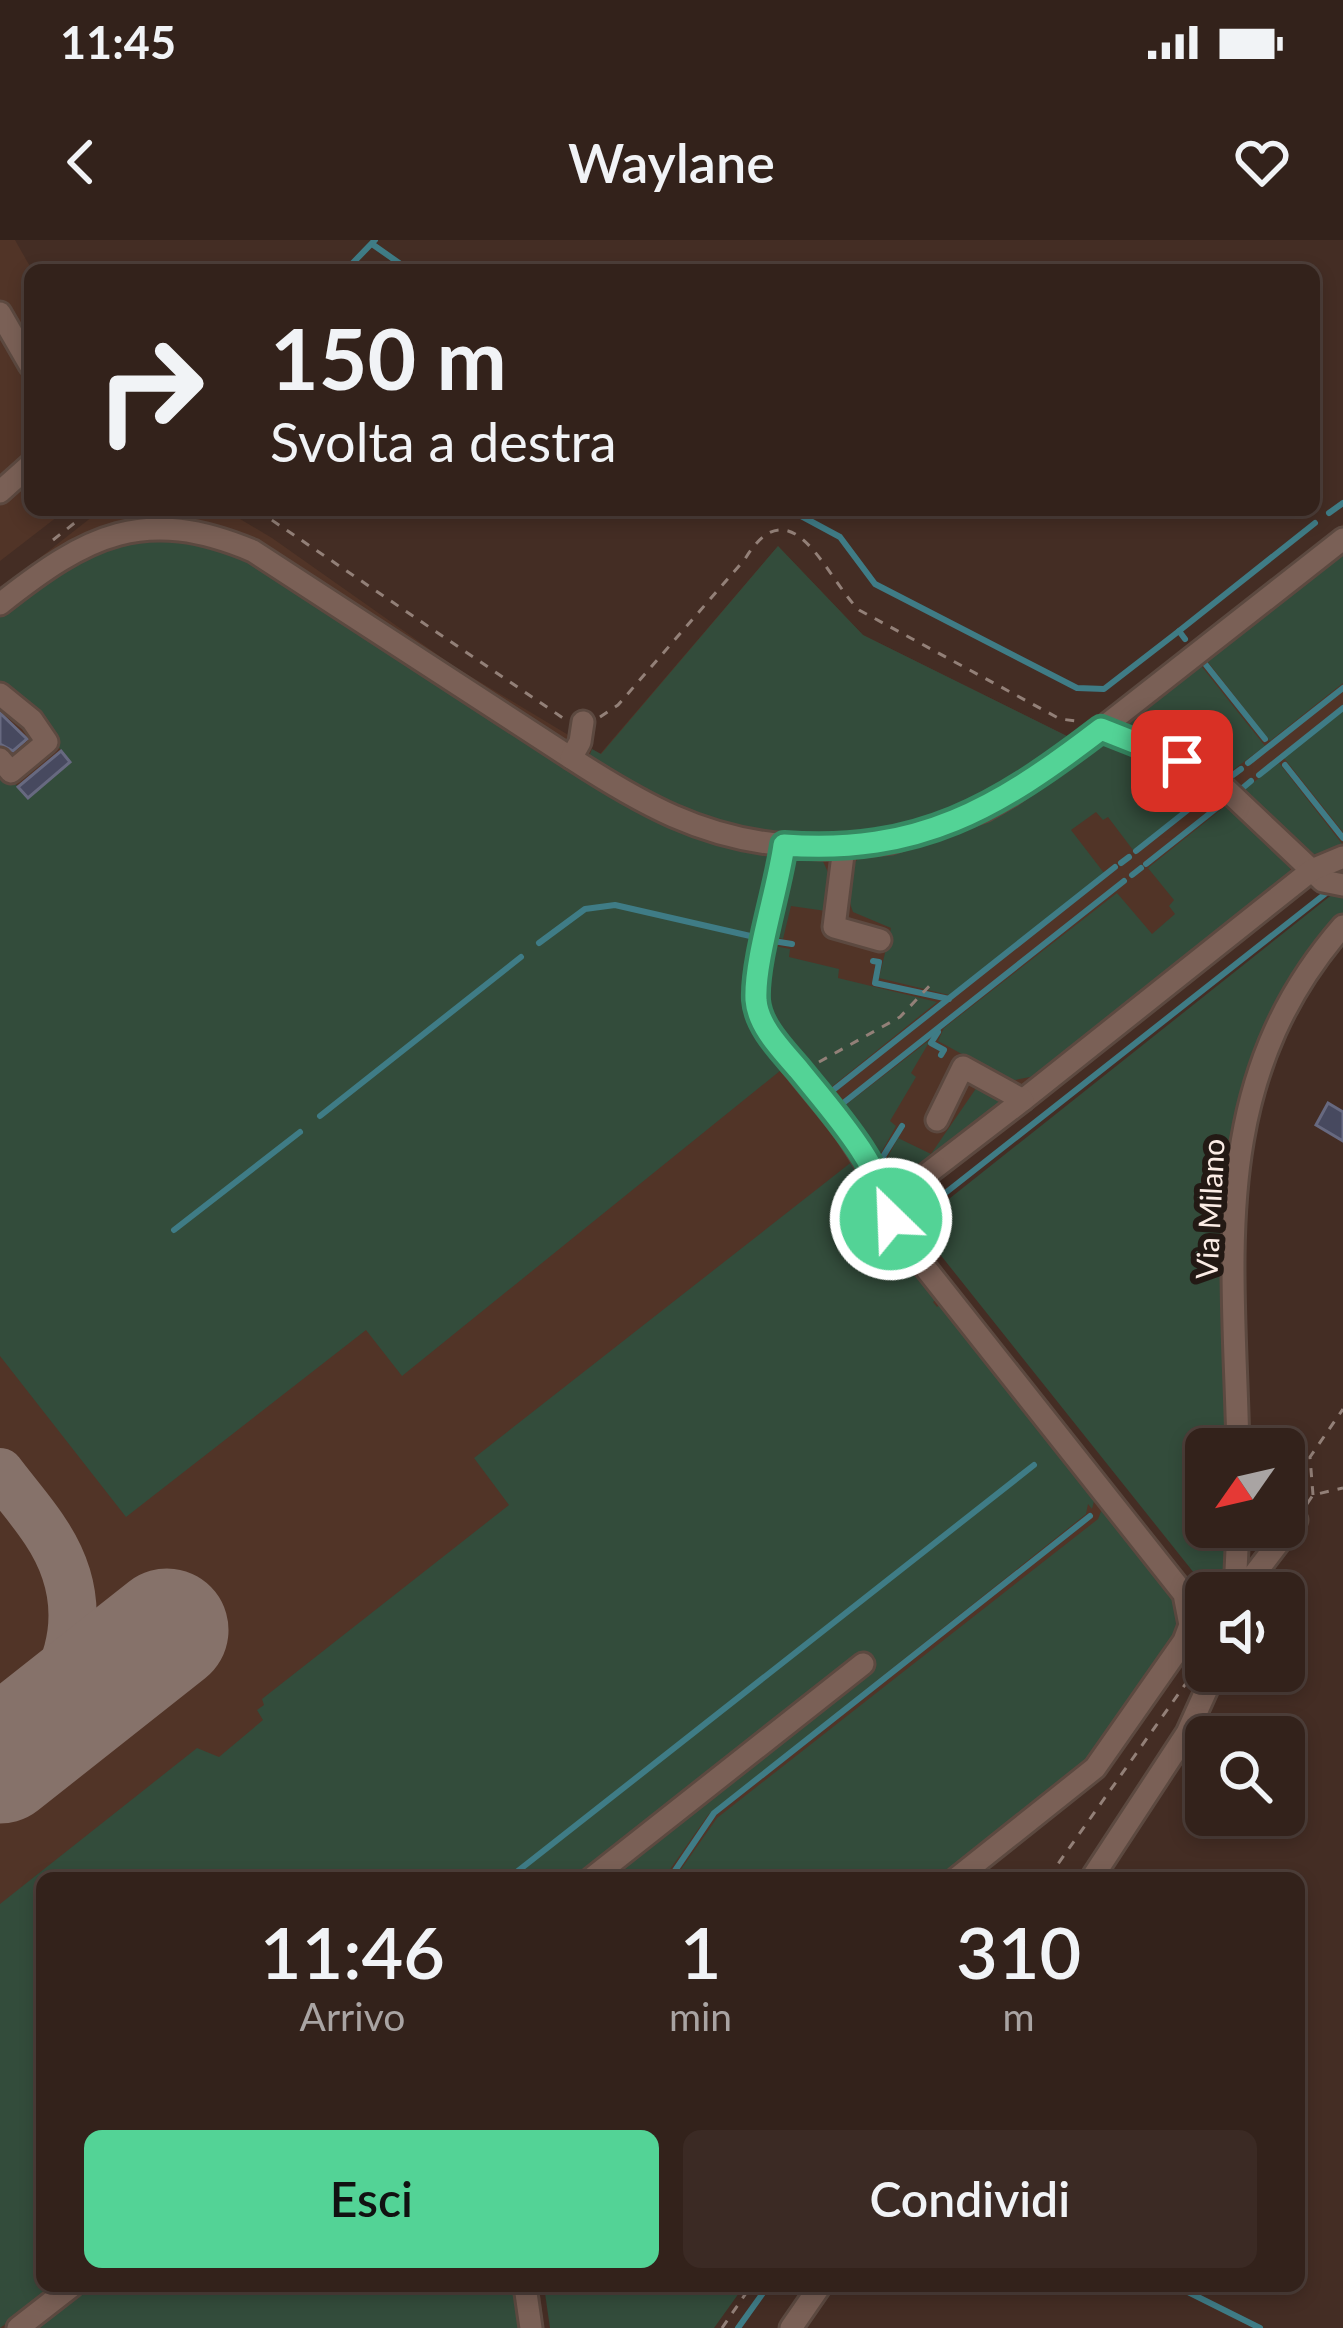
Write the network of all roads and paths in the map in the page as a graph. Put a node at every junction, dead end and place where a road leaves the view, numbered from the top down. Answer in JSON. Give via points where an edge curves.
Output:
{"nodes":[{"id":1,"x":0,"y":314,"type":"edge"},
{"id":2,"x":24,"y":355,"type":"edge"},
{"id":3,"x":24,"y":470,"type":"edge"},
{"id":4,"x":0,"y":492,"type":"edge"},
{"id":5,"x":266,"y":516,"type":"edge"},
{"id":6,"x":1343,"y":539,"type":"edge"},
{"id":7,"x":0,"y":604,"type":"edge"},
{"id":8,"x":0,"y":694,"type":"edge"},
{"id":9,"x":583,"y":722,"type":"junction"},
{"id":10,"x":1101,"y":729,"type":"junction"},
{"id":11,"x":571,"y":758,"type":"junction"},
{"id":12,"x":0,"y":759,"type":"edge"},
{"id":13,"x":784,"y":845,"type":"junction"},
{"id":14,"x":844,"y":848,"type":"junction"},
{"id":15,"x":1343,"y":857,"type":"edge"},
{"id":16,"x":1312,"y":870,"type":"junction"},
{"id":17,"x":1343,"y":885,"type":"edge"},
{"id":18,"x":1343,"y":926,"type":"edge"},
{"id":19,"x":880,"y":940,"type":"dead end"},
{"id":20,"x":934,"y":982,"type":"dead end"},
{"id":21,"x":801,"y":1073,"type":"junction"},
{"id":22,"x":1023,"y":1100,"type":"junction"},
{"id":23,"x":937,"y":1120,"type":"dead end"},
{"id":24,"x":888,"y":1204,"type":"junction"},
{"id":25,"x":1343,"y":1409,"type":"edge"},
{"id":26,"x":1238,"y":1428,"type":"edge"},
{"id":27,"x":1343,"y":1488,"type":"edge"},
{"id":28,"x":1313,"y":1495,"type":"junction"},
{"id":29,"x":1305,"y":1503,"type":"edge"},
{"id":30,"x":863,"y":1664,"type":"dead end"},
{"id":31,"x":1185,"y":1684,"type":"edge"},
{"id":32,"x":1205,"y":1692,"type":"edge"},
{"id":33,"x":600,"y":1872,"type":"edge"},
{"id":34,"x":965,"y":1872,"type":"edge"},
{"id":35,"x":1052,"y":1872,"type":"edge"},
{"id":36,"x":1096,"y":1872,"type":"edge"},
{"id":37,"x":64,"y":2292,"type":"edge"},
{"id":38,"x":526,"y":2292,"type":"edge"},
{"id":39,"x":748,"y":2292,"type":"edge"},
{"id":40,"x":816,"y":2292,"type":"edge"},
{"id":41,"x":19,"y":2328,"type":"edge"},
{"id":42,"x":531,"y":2328,"type":"edge"},
{"id":43,"x":722,"y":2328,"type":"edge"},
{"id":44,"x":791,"y":2328,"type":"edge"}],
"edges":[{"from":1,"to":2,"type":"street"},
{"from":3,"to":4,"type":"street"},
{"from":5,"to":9,"type":"path","via":[[569,722]]},
{"from":6,"to":10,"type":"street"},
{"from":7,"to":11,"type":"street","via":[[60,558],[121,532],[171,528],[219,537],[253,551]]},
{"from":8,"to":12,"type":"street","via":[[47,742],[11,772]]},
{"from":9,"to":10,"type":"path","via":[[618,705],[757,539],[780,529],[801,536],[860,610],[1060,718]]},
{"from":9,"to":11,"type":"street"},
{"from":10,"to":14,"type":"street","via":[[984,810],[891,842]]},
{"from":10,"to":16,"type":"street","via":[[1212,776]]},
{"from":11,"to":13,"type":"street","via":[[672,818]]},
{"from":13,"to":14,"type":"street"},
{"from":13,"to":21,"type":"street","via":[[756,1001]]},
{"from":14,"to":19,"type":"street","via":[[834,927]]},
{"from":15,"to":16,"type":"street"},
{"from":16,"to":17,"type":"street"},
{"from":16,"to":22,"type":"street"},
{"from":18,"to":26,"type":"street","name":"Via Milano","via":[[1281,1017],[1241,1131],[1234,1218]]},
{"from":20,"to":21,"type":"path","via":[[900,1017]]},
{"from":21,"to":24,"type":"street"},
{"from":22,"to":23,"type":"street","via":[[963,1067]]},
{"from":22,"to":24,"type":"street"},
{"from":24,"to":34,"type":"street","via":[[897,1232],[1189,1609],[1184,1641],[1095,1768]]},
{"from":25,"to":28,"type":"path","via":[[1310,1457]]},
{"from":27,"to":28,"type":"path"},
{"from":28,"to":29,"type":"path"},
{"from":30,"to":33,"type":"street"},
{"from":31,"to":35,"type":"path"},
{"from":32,"to":36,"type":"street"},
{"from":37,"to":41,"type":"street"},
{"from":38,"to":42,"type":"street"},
{"from":39,"to":43,"type":"path"},
{"from":40,"to":44,"type":"street"}]}
